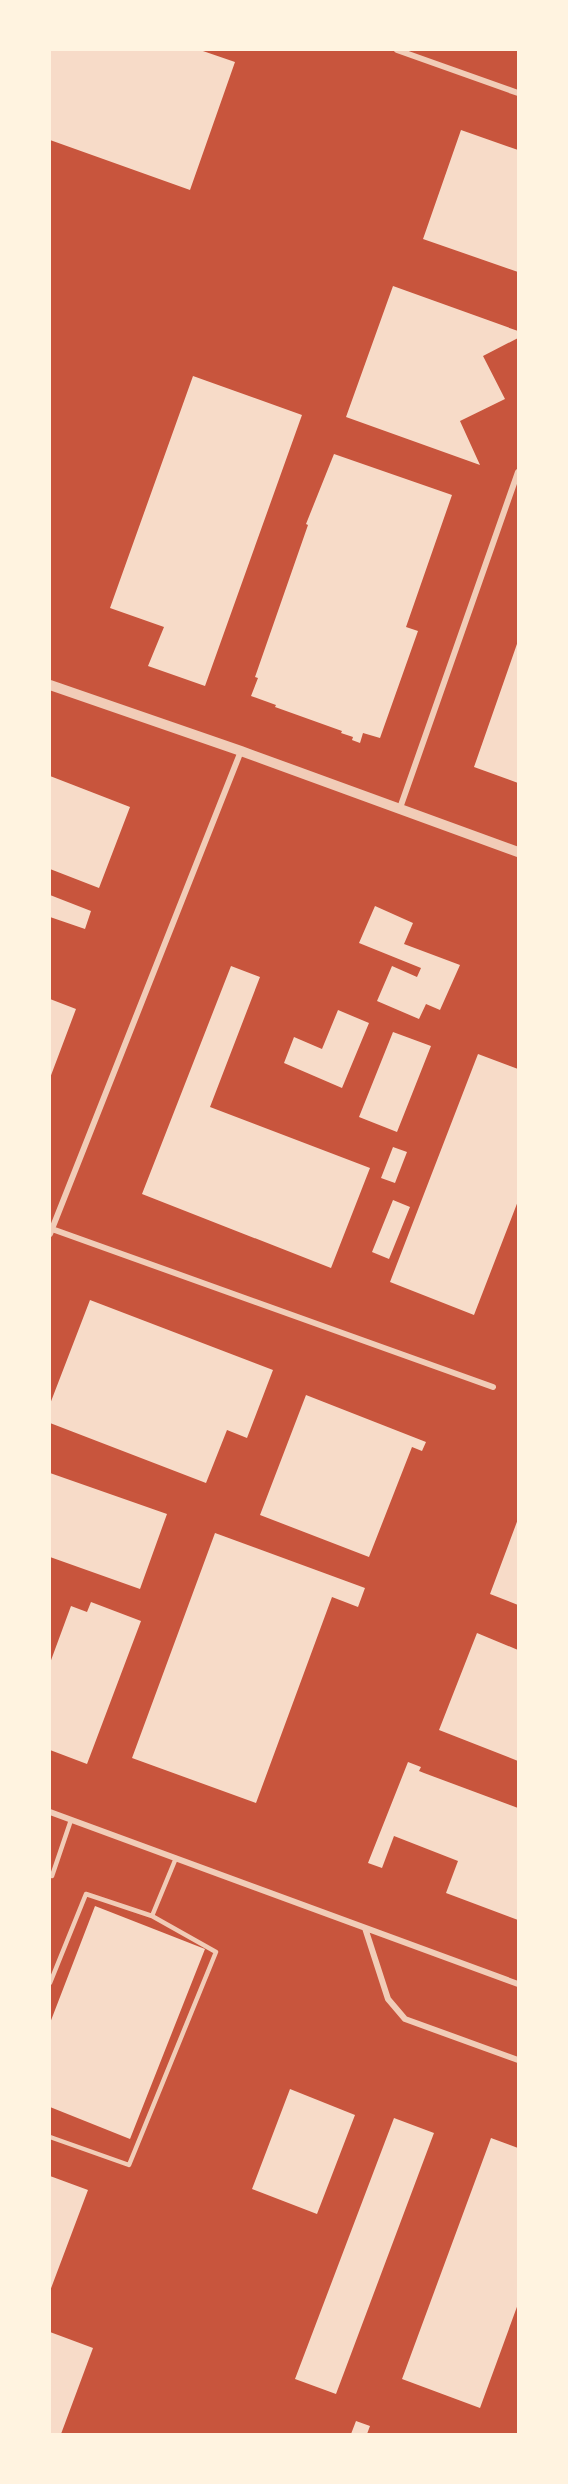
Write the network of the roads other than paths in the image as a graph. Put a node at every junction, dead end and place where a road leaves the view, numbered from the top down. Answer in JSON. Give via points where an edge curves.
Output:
{"nodes":[{"id":1,"x":398,"y":50,"type":"edge"},
{"id":2,"x":519,"y":93,"type":"edge"},
{"id":3,"x":519,"y":472,"type":"edge"},
{"id":4,"x":50,"y":685,"type":"edge"},
{"id":5,"x":241,"y":751,"type":"junction"},
{"id":6,"x":399,"y":808,"type":"junction"},
{"id":7,"x":519,"y":852,"type":"edge"},
{"id":8,"x":51,"y":1231,"type":"edge"},
{"id":9,"x":493,"y":1387,"type":"dead end"},
{"id":10,"x":50,"y":1812,"type":"edge"},
{"id":11,"x":71,"y":1820,"type":"junction"},
{"id":12,"x":176,"y":1858,"type":"junction"},
{"id":13,"x":51,"y":1875,"type":"edge"},
{"id":14,"x":50,"y":1884,"type":"edge"},
{"id":15,"x":152,"y":1916,"type":"junction"},
{"id":16,"x":364,"y":1928,"type":"junction"},
{"id":17,"x":50,"y":1983,"type":"edge"},
{"id":18,"x":519,"y":1984,"type":"edge"},
{"id":19,"x":519,"y":2060,"type":"edge"},
{"id":20,"x":50,"y":2137,"type":"edge"}],
"edges":[{"from":1,"to":2,"type":"street"},
{"from":3,"to":6,"type":"street"},
{"from":4,"to":5,"type":"street"},
{"from":5,"to":6,"type":"street"},
{"from":5,"to":8,"type":"street"},
{"from":6,"to":7,"type":"street"},
{"from":8,"to":9,"type":"street"},
{"from":10,"to":11,"type":"street"},
{"from":11,"to":12,"type":"street"},
{"from":11,"to":13,"type":"lane"},
{"from":12,"to":15,"type":"lane"},
{"from":12,"to":16,"type":"street"},
{"from":13,"to":14,"type":"lane"},
{"from":15,"to":17,"type":"lane","via":[[86,1894]]},
{"from":15,"to":20,"type":"lane","via":[[216,1952],[129,2165]]},
{"from":16,"to":18,"type":"street"},
{"from":16,"to":19,"type":"street","via":[[388,1999],[405,2019]]}]}
